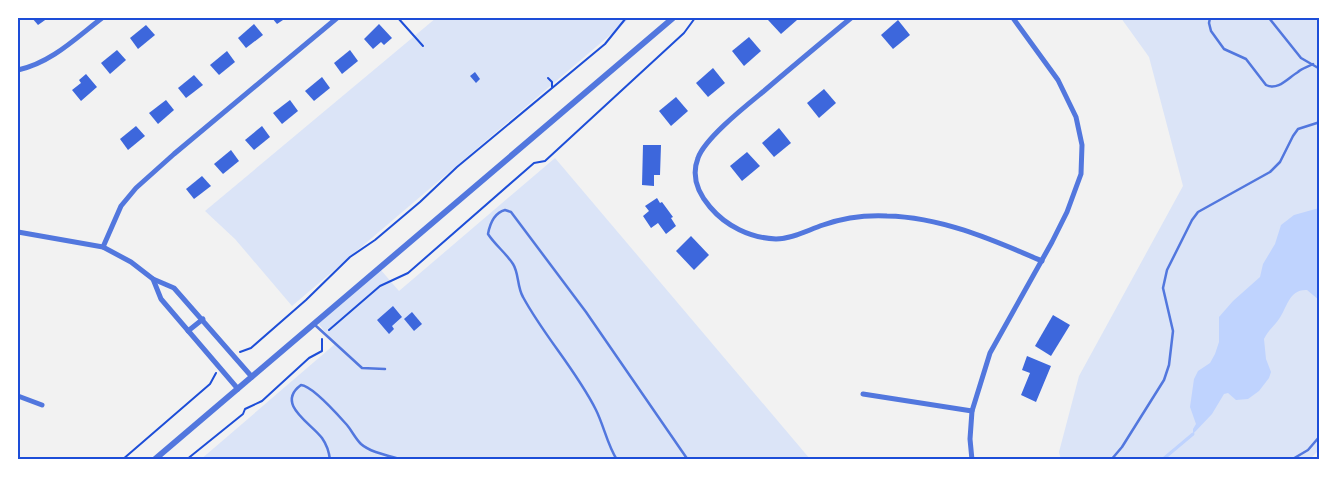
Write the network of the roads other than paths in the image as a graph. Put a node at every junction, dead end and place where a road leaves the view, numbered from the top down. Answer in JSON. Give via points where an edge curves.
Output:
{"nodes":[{"id":1,"x":102,"y":18,"type":"edge"},
{"id":2,"x":337,"y":18,"type":"edge"},
{"id":3,"x":673,"y":18,"type":"edge"},
{"id":4,"x":851,"y":18,"type":"edge"},
{"id":5,"x":1013,"y":18,"type":"edge"},
{"id":6,"x":1210,"y":18,"type":"edge"},
{"id":7,"x":1269,"y":18,"type":"edge"},
{"id":8,"x":1313,"y":64,"type":"junction"},
{"id":9,"x":1320,"y":69,"type":"edge"},
{"id":10,"x":18,"y":70,"type":"edge"},
{"id":11,"x":1320,"y":122,"type":"edge"},
{"id":12,"x":18,"y":232,"type":"edge"},
{"id":13,"x":103,"y":247,"type":"junction"},
{"id":14,"x":1042,"y":261,"type":"junction"},
{"id":15,"x":153,"y":279,"type":"junction"},
{"id":16,"x":203,"y":319,"type":"junction"},
{"id":17,"x":314,"y":324,"type":"junction"},
{"id":18,"x":188,"y":331,"type":"junction"},
{"id":19,"x":385,"y":369,"type":"dead end"},
{"id":20,"x":252,"y":377,"type":"junction"},
{"id":21,"x":238,"y":389,"type":"junction"},
{"id":22,"x":862,"y":394,"type":"dead end"},
{"id":23,"x":18,"y":396,"type":"edge"},
{"id":24,"x":42,"y":405,"type":"dead end"},
{"id":25,"x":972,"y":411,"type":"junction"},
{"id":26,"x":1320,"y":436,"type":"edge"},
{"id":27,"x":154,"y":460,"type":"edge"},
{"id":28,"x":330,"y":460,"type":"edge"},
{"id":29,"x":404,"y":460,"type":"edge"},
{"id":30,"x":617,"y":460,"type":"edge"},
{"id":31,"x":688,"y":460,"type":"edge"},
{"id":32,"x":972,"y":460,"type":"edge"},
{"id":33,"x":1111,"y":460,"type":"edge"},
{"id":34,"x":1291,"y":460,"type":"edge"}],
"edges":[{"from":1,"to":10,"type":"street","via":[[53,56]]},
{"from":2,"to":13,"type":"street","via":[[136,188],[120,206]]},
{"from":3,"to":17,"type":"street"},
{"from":4,"to":14,"type":"street","via":[[730,120],[707,144],[698,157],[695,174],[706,203],[728,224],[752,236],[777,239],[852,218],[887,216],[926,220],[964,230]]},
{"from":5,"to":14,"type":"street","via":[[1058,80],[1076,117],[1082,145],[1081,174],[1067,212]]},
{"from":6,"to":8,"type":"lane","via":[[1211,30],[1224,49],[1246,59],[1271,88]]},
{"from":7,"to":8,"type":"lane","via":[[1301,58]]},
{"from":8,"to":9,"type":"lane"},
{"from":11,"to":33,"type":"lane","via":[[1298,129],[1280,162],[1270,172],[1198,212],[1192,220],[1167,270],[1163,288],[1173,331],[1169,366],[1164,380]]},
{"from":12,"to":13,"type":"street"},
{"from":13,"to":15,"type":"street"},
{"from":14,"to":25,"type":"street","via":[[990,353]]},
{"from":15,"to":16,"type":"street","via":[[174,288]]},
{"from":15,"to":18,"type":"street","via":[[161,299]]},
{"from":16,"to":18,"type":"street"},
{"from":16,"to":20,"type":"street"},
{"from":17,"to":19,"type":"lane","via":[[362,368]]},
{"from":17,"to":20,"type":"street"},
{"from":18,"to":21,"type":"street"},
{"from":20,"to":21,"type":"street"},
{"from":21,"to":27,"type":"street"},
{"from":22,"to":25,"type":"street"},
{"from":23,"to":24,"type":"street"},
{"from":25,"to":32,"type":"street"},
{"from":26,"to":34,"type":"lane","via":[[1308,450]]},
{"from":28,"to":29,"type":"lane","via":[[322,438],[294,408],[293,395],[301,385],[320,398],[361,444]]},
{"from":30,"to":31,"type":"lane","via":[[596,410],[523,297],[513,265],[488,234],[494,217],[501,211],[511,212],[603,335]]}]}
